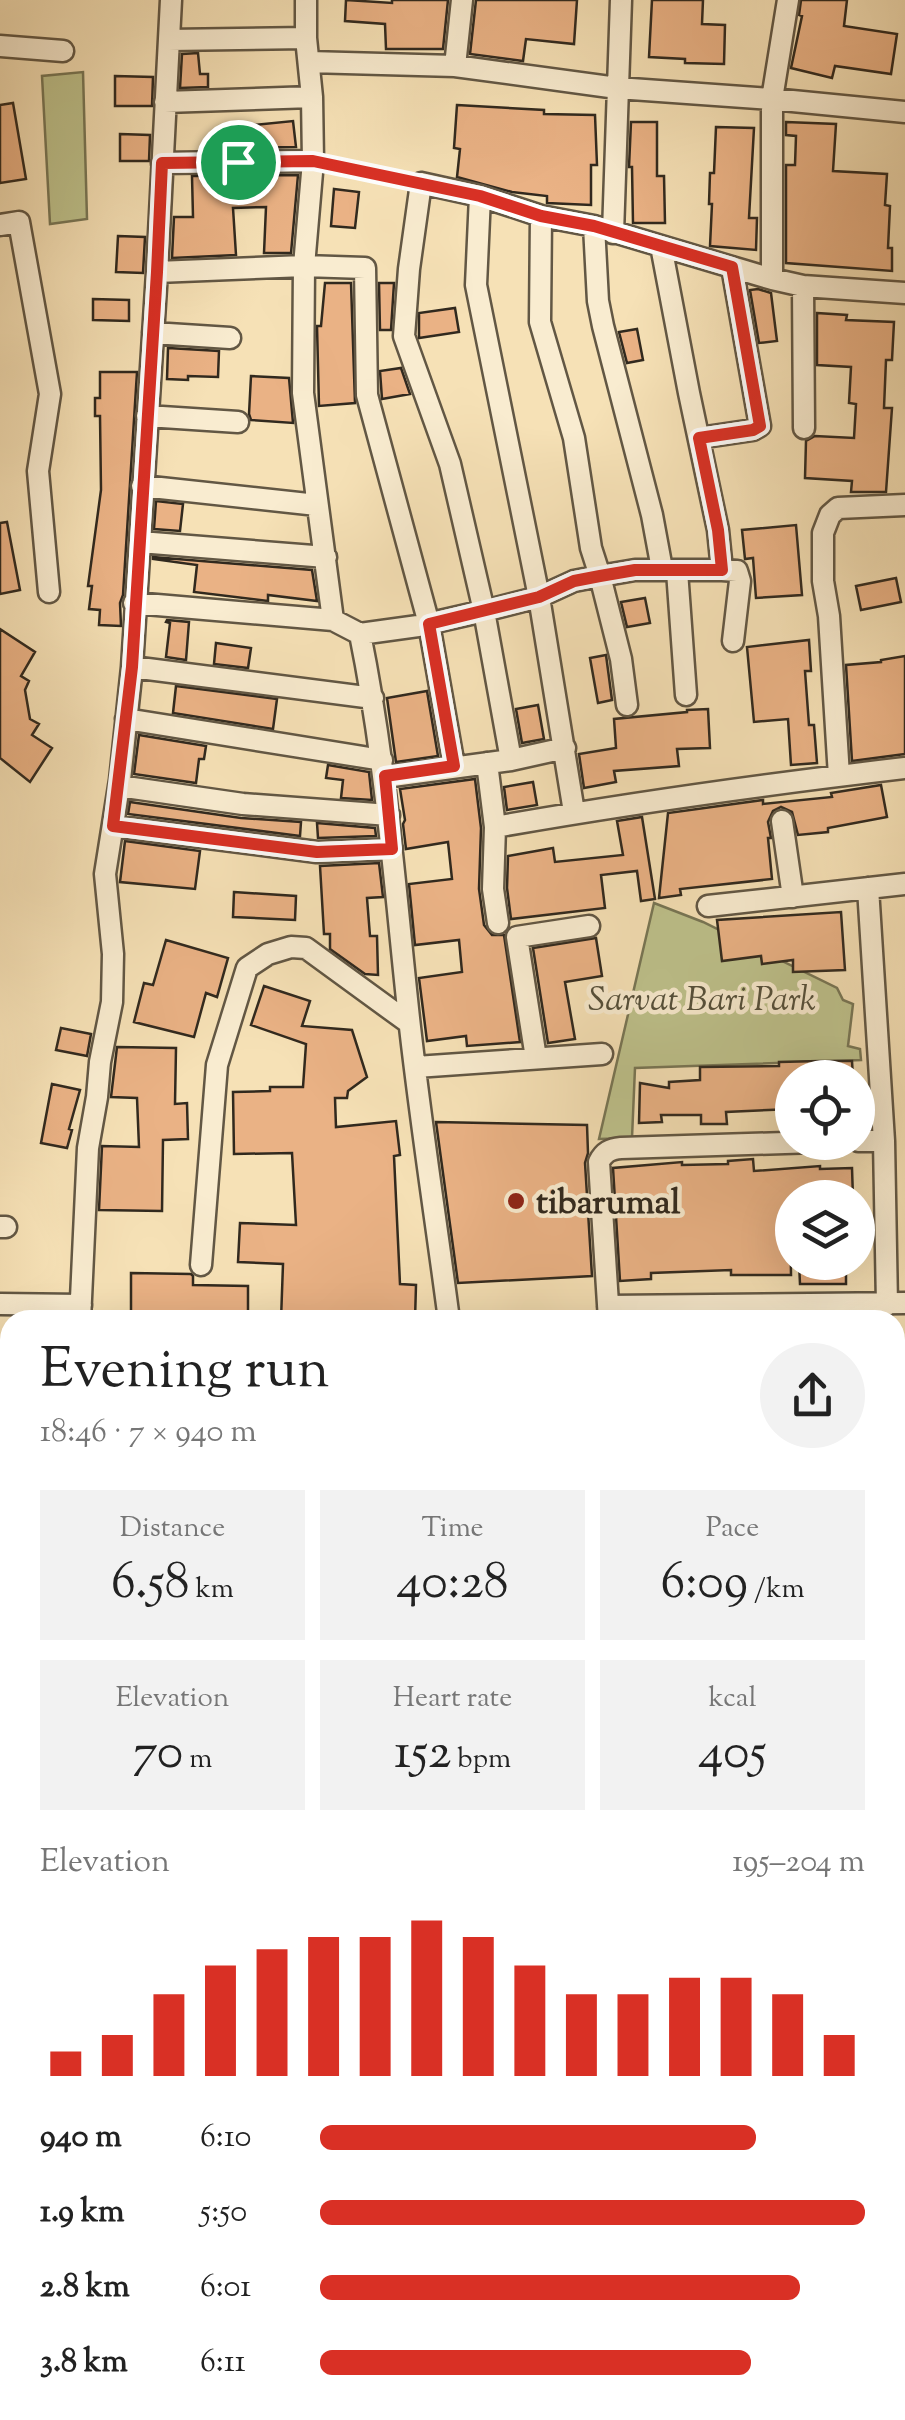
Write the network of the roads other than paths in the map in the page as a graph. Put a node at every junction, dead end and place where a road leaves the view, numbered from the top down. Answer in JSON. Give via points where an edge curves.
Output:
{"nodes":[{"id":1,"x":171,"y":0,"type":"edge"},
{"id":2,"x":306,"y":0,"type":"edge"},
{"id":3,"x":462,"y":0,"type":"edge"},
{"id":4,"x":621,"y":0,"type":"edge"},
{"id":5,"x":788,"y":0,"type":"edge"},
{"id":6,"x":306,"y":38,"type":"junction"},
{"id":7,"x":169,"y":40,"type":"junction"},
{"id":8,"x":63,"y":51,"type":"dead end"},
{"id":9,"x":1,"y":52,"type":"edge"},
{"id":10,"x":309,"y":62,"type":"junction"},
{"id":11,"x":455,"y":66,"type":"junction"},
{"id":12,"x":618,"y":88,"type":"junction"},
{"id":13,"x":312,"y":97,"type":"junction"},
{"id":14,"x":772,"y":99,"type":"junction"},
{"id":15,"x":165,"y":102,"type":"junction"},
{"id":16,"x":905,"y":112,"type":"edge"},
{"id":17,"x":313,"y":161,"type":"junction"},
{"id":18,"x":162,"y":163,"type":"junction"},
{"id":19,"x":480,"y":196,"type":"junction"},
{"id":20,"x":541,"y":216,"type":"junction"},
{"id":21,"x":0,"y":225,"type":"edge"},
{"id":22,"x":604,"y":230,"type":"junction"},
{"id":23,"x":660,"y":246,"type":"junction"},
{"id":24,"x":304,"y":266,"type":"junction"},
{"id":25,"x":732,"y":267,"type":"junction"},
{"id":26,"x":157,"y":272,"type":"junction"},
{"id":27,"x":772,"y":280,"type":"junction"},
{"id":28,"x":803,"y":286,"type":"junction"},
{"id":29,"x":905,"y":293,"type":"edge"},
{"id":30,"x":153,"y":332,"type":"junction"},
{"id":31,"x":230,"y":338,"type":"dead end"},
{"id":32,"x":147,"y":416,"type":"junction"},
{"id":33,"x":238,"y":422,"type":"dead end"},
{"id":34,"x":804,"y":428,"type":"dead end"},
{"id":35,"x":699,"y":438,"type":"junction"},
{"id":36,"x":142,"y":486,"type":"junction"},
{"id":37,"x":905,"y":504,"type":"edge"},
{"id":38,"x":317,"y":505,"type":"junction"},
{"id":39,"x":140,"y":542,"type":"junction"},
{"id":40,"x":326,"y":557,"type":"junction"},
{"id":41,"x":670,"y":570,"type":"junction"},
{"id":42,"x":722,"y":570,"type":"junction"},
{"id":43,"x":600,"y":576,"type":"junction"},
{"id":44,"x":48,"y":592,"type":"dead end"},
{"id":45,"x":539,"y":597,"type":"junction"},
{"id":46,"x":134,"y":603,"type":"junction"},
{"id":47,"x":484,"y":611,"type":"junction"},
{"id":48,"x":334,"y":620,"type":"junction"},
{"id":49,"x":429,"y":624,"type":"junction"},
{"id":50,"x":360,"y":634,"type":"junction"},
{"id":51,"x":733,"y":641,"type":"dead end"},
{"id":52,"x":132,"y":667,"type":"junction"},
{"id":53,"x":686,"y":695,"type":"dead end"},
{"id":54,"x":373,"y":698,"type":"junction"},
{"id":55,"x":627,"y":705,"type":"dead end"},
{"id":56,"x":126,"y":719,"type":"junction"},
{"id":57,"x":565,"y":748,"type":"junction"},
{"id":58,"x":512,"y":760,"type":"junction"},
{"id":59,"x":487,"y":763,"type":"junction"},
{"id":60,"x":454,"y":766,"type":"junction"},
{"id":61,"x":384,"y":768,"type":"junction"},
{"id":62,"x":905,"y":768,"type":"edge"},
{"id":63,"x":839,"y":776,"type":"junction"},
{"id":64,"x":119,"y":786,"type":"junction"},
{"id":65,"x":574,"y":812,"type":"junction"},
{"id":66,"x":389,"y":815,"type":"junction"},
{"id":67,"x":782,"y":821,"type":"dead end"},
{"id":68,"x":113,"y":826,"type":"junction"},
{"id":69,"x":495,"y":827,"type":"junction"},
{"id":70,"x":392,"y":849,"type":"junction"},
{"id":71,"x":905,"y":884,"type":"edge"},
{"id":72,"x":868,"y":888,"type":"junction"},
{"id":73,"x":794,"y":897,"type":"junction"},
{"id":74,"x":708,"y":906,"type":"dead end"},
{"id":75,"x":498,"y":923,"type":"dead end"},
{"id":76,"x":589,"y":926,"type":"dead end"},
{"id":77,"x":409,"y":1023,"type":"junction"},
{"id":78,"x":602,"y":1054,"type":"dead end"},
{"id":79,"x":536,"y":1058,"type":"junction"},
{"id":80,"x":416,"y":1067,"type":"junction"},
{"id":81,"x":875,"y":1141,"type":"edge"},
{"id":82,"x":884,"y":1141,"type":"junction"},
{"id":83,"x":775,"y":1143,"type":"edge"},
{"id":84,"x":201,"y":1265,"type":"dead end"},
{"id":85,"x":0,"y":1304,"type":"edge"},
{"id":86,"x":896,"y":1304,"type":"edge"},
{"id":87,"x":60,"y":1310,"type":"edge"},
{"id":88,"x":80,"y":1310,"type":"edge"},
{"id":89,"x":449,"y":1310,"type":"edge"},
{"id":90,"x":608,"y":1310,"type":"edge"},
{"id":91,"x":704,"y":1310,"type":"edge"}],
"edges":[{"from":1,"to":7,"type":"street"},
{"from":2,"to":6,"type":"street"},
{"from":3,"to":11,"type":"street"},
{"from":4,"to":12,"type":"street"},
{"from":5,"to":14,"type":"street"},
{"from":6,"to":7,"type":"street"},
{"from":6,"to":10,"type":"street"},
{"from":7,"to":15,"type":"street"},
{"from":8,"to":9,"type":"street"},
{"from":10,"to":11,"type":"street"},
{"from":10,"to":13,"type":"street"},
{"from":11,"to":12,"type":"street"},
{"from":12,"to":14,"type":"street"},
{"from":12,"to":22,"type":"street"},
{"from":13,"to":15,"type":"street"},
{"from":13,"to":17,"type":"street"},
{"from":14,"to":16,"type":"street"},
{"from":14,"to":27,"type":"street"},
{"from":15,"to":18,"type":"street"},
{"from":17,"to":18,"type":"street"},
{"from":17,"to":24,"type":"street"},
{"from":18,"to":26,"type":"street"},
{"from":19,"to":20,"type":"street"},
{"from":19,"to":45,"type":"street","via":[[476,285]]},
{"from":19,"to":47,"type":"street","via":[[421,183],[404,336],[450,464]]},
{"from":20,"to":22,"type":"street"},
{"from":20,"to":43,"type":"street","via":[[540,322],[574,438]]},
{"from":21,"to":44,"type":"street","via":[[20,222],[50,394],[38,471]]},
{"from":22,"to":23,"type":"street"},
{"from":22,"to":41,"type":"street","via":[[598,301]]},
{"from":23,"to":25,"type":"street"},
{"from":23,"to":35,"type":"street"},
{"from":24,"to":26,"type":"street"},
{"from":24,"to":38,"type":"street","via":[[303,393]]},
{"from":24,"to":49,"type":"street","via":[[365,268],[367,395]]},
{"from":25,"to":27,"type":"street"},
{"from":25,"to":35,"type":"street","via":[[760,426]]},
{"from":26,"to":30,"type":"street"},
{"from":27,"to":28,"type":"street"},
{"from":28,"to":29,"type":"street"},
{"from":28,"to":34,"type":"street"},
{"from":30,"to":31,"type":"street"},
{"from":30,"to":32,"type":"street"},
{"from":32,"to":33,"type":"street"},
{"from":32,"to":36,"type":"street"},
{"from":35,"to":42,"type":"street"},
{"from":36,"to":38,"type":"street"},
{"from":36,"to":39,"type":"street"},
{"from":37,"to":63,"type":"street","via":[[838,508],[823,533]]},
{"from":38,"to":40,"type":"street"},
{"from":39,"to":40,"type":"street"},
{"from":39,"to":46,"type":"street"},
{"from":40,"to":48,"type":"street"},
{"from":41,"to":42,"type":"street"},
{"from":41,"to":43,"type":"street"},
{"from":41,"to":53,"type":"street"},
{"from":42,"to":51,"type":"street","via":[[737,571],[740,581]]},
{"from":43,"to":45,"type":"street"},
{"from":43,"to":55,"type":"street"},
{"from":45,"to":47,"type":"street"},
{"from":45,"to":57,"type":"street"},
{"from":46,"to":48,"type":"street"},
{"from":46,"to":52,"type":"street"},
{"from":47,"to":49,"type":"street"},
{"from":47,"to":58,"type":"street"},
{"from":48,"to":50,"type":"street"},
{"from":49,"to":50,"type":"street"},
{"from":49,"to":60,"type":"street"},
{"from":50,"to":54,"type":"street"},
{"from":52,"to":54,"type":"street"},
{"from":52,"to":56,"type":"street"},
{"from":54,"to":61,"type":"street"},
{"from":56,"to":61,"type":"street"},
{"from":56,"to":64,"type":"street"},
{"from":57,"to":58,"type":"street"},
{"from":57,"to":65,"type":"street"},
{"from":58,"to":59,"type":"street"},
{"from":59,"to":60,"type":"street"},
{"from":59,"to":69,"type":"street"},
{"from":60,"to":61,"type":"street"},
{"from":61,"to":66,"type":"street"},
{"from":62,"to":63,"type":"street"},
{"from":63,"to":65,"type":"street"},
{"from":64,"to":66,"type":"street"},
{"from":64,"to":68,"type":"street"},
{"from":65,"to":69,"type":"street"},
{"from":66,"to":70,"type":"street"},
{"from":67,"to":73,"type":"street"},
{"from":68,"to":70,"type":"street","via":[[317,852]]},
{"from":68,"to":88,"type":"street","via":[[105,874],[112,1002],[88,1148]]},
{"from":69,"to":75,"type":"street"},
{"from":70,"to":77,"type":"street"},
{"from":71,"to":72,"type":"street"},
{"from":72,"to":73,"type":"street"},
{"from":72,"to":82,"type":"street"},
{"from":73,"to":74,"type":"street"},
{"from":76,"to":79,"type":"street","via":[[517,937]]},
{"from":77,"to":80,"type":"street"},
{"from":77,"to":84,"type":"street","via":[[306,948],[268,954],[248,968],[217,1064]]},
{"from":78,"to":79,"type":"street"},
{"from":79,"to":80,"type":"street"},
{"from":80,"to":89,"type":"street"},
{"from":81,"to":82,"type":"street"},
{"from":82,"to":86,"type":"street"},
{"from":83,"to":90,"type":"street","via":[[602,1154]]},
{"from":85,"to":87,"type":"street"},
{"from":86,"to":91,"type":"street"}]}
